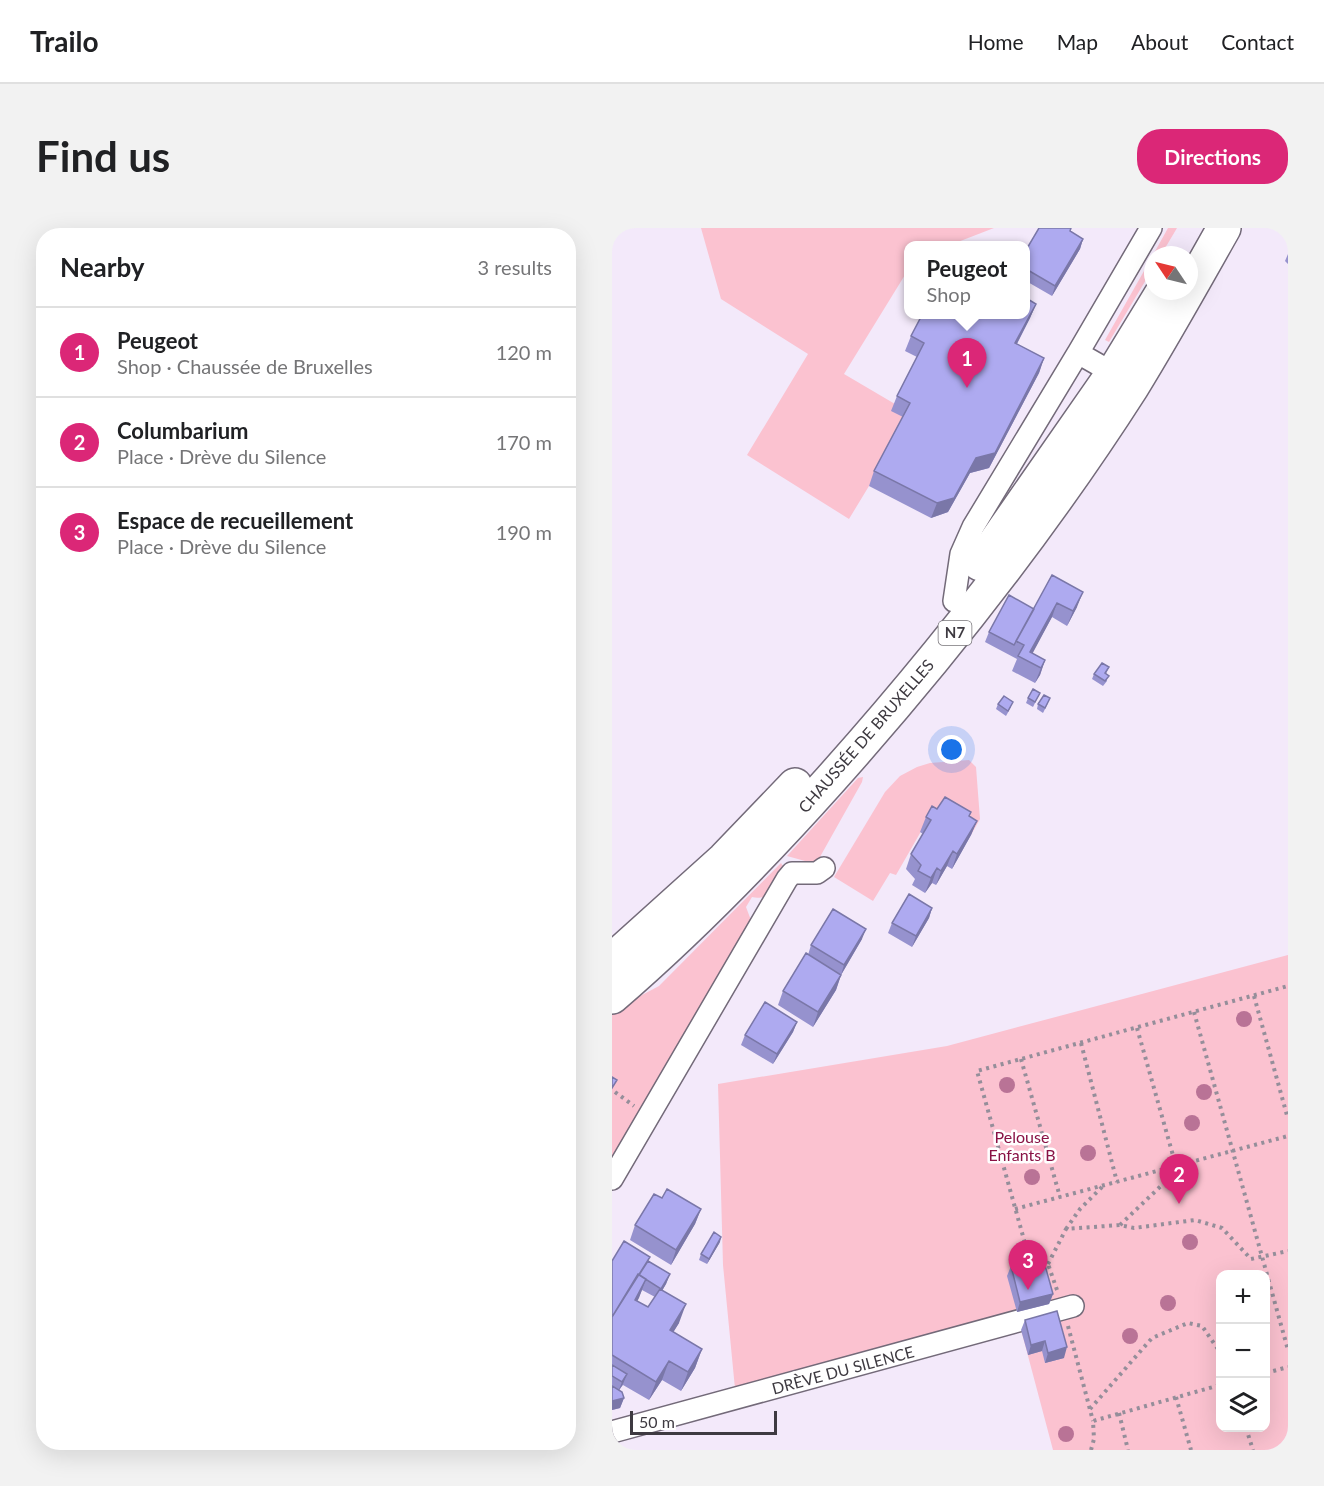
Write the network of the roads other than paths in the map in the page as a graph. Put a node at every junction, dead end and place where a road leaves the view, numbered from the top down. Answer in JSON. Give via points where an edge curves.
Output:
{"nodes":[{"id":1,"x":1151,"y":228,"type":"edge"},
{"id":2,"x":1200,"y":228,"type":"edge"},
{"id":3,"x":1224,"y":228,"type":"edge"},
{"id":4,"x":1189,"y":246,"type":"edge"},
{"id":5,"x":1159,"y":300,"type":"edge"},
{"id":6,"x":1078,"y":353,"type":"junction"},
{"id":7,"x":1121,"y":381,"type":"junction"},
{"id":8,"x":954,"y":601,"type":"junction"},
{"id":9,"x":824,"y":868,"type":"dead end"},
{"id":10,"x":612,"y":960,"type":"edge"},
{"id":11,"x":612,"y":997,"type":"edge"},
{"id":12,"x":612,"y":1179,"type":"edge"},
{"id":13,"x":1068,"y":1308,"type":"road end"},
{"id":14,"x":612,"y":1432,"type":"edge"}],
"edges":[{"from":1,"to":6,"type":"street"},
{"from":2,"to":4,"type":"highway"},
{"from":3,"to":7,"type":"highway","name":"CHAUSSÉE DE BRUXELLES","number":"N7","via":[[1176,314]]},
{"from":5,"to":7,"type":"highway","name":"CHAUSSÉE DE BRUXELLES","number":"N7"},
{"from":6,"to":7,"type":"street"},
{"from":6,"to":8,"type":"street","via":[[973,527],[961,554]]},
{"from":7,"to":8,"type":"highway","name":"CHAUSSÉE DE BRUXELLES","number":"N7"},
{"from":7,"to":11,"type":"highway","name":"CHAUSSÉE DE BRUXELLES","number":"N7","via":[[1055,500],[983,598],[865,741],[722,896]]},
{"from":8,"to":10,"type":"highway","name":"CHAUSSÉE DE BRUXELLES","number":"N7","via":[[857,717],[772,810]]},
{"from":9,"to":12,"type":"street","via":[[817,873],[792,873],[787,879]]},
{"from":13,"to":14,"type":"street","name":"DRÈVE DU SILENCE"}]}
